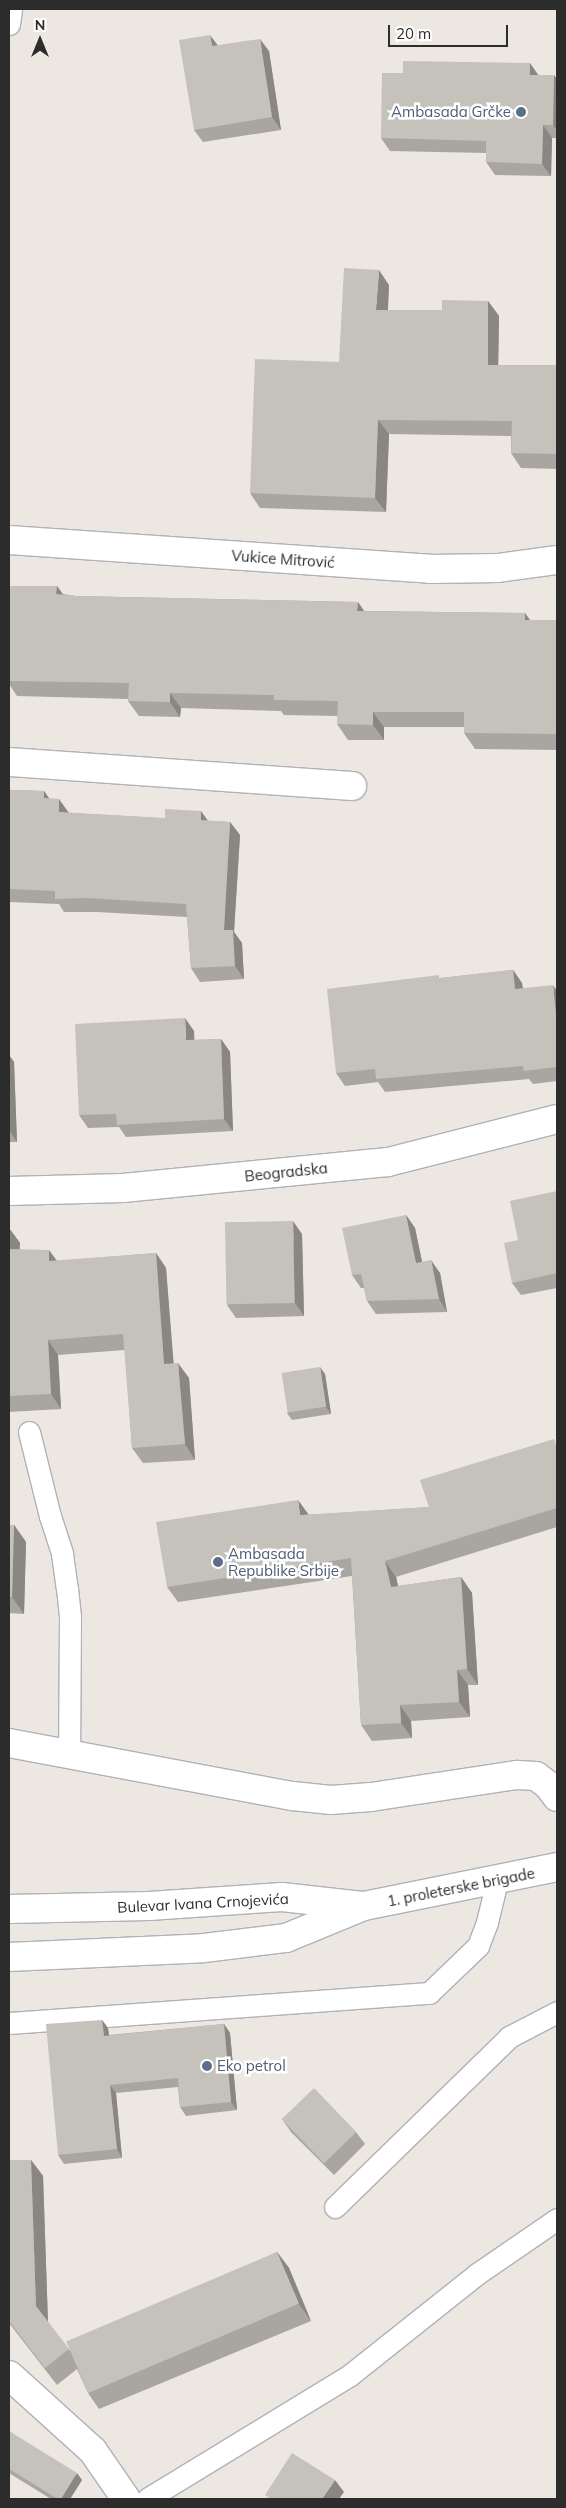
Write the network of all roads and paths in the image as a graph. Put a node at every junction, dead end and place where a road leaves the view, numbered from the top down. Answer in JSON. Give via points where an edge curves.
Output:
{"nodes":[{"id":1,"x":11,"y":9,"type":"edge"},
{"id":2,"x":9,"y":24,"type":"edge"},
{"id":3,"x":9,"y":540,"type":"edge"},
{"id":4,"x":557,"y":560,"type":"edge"},
{"id":5,"x":9,"y":762,"type":"edge"},
{"id":6,"x":352,"y":786,"type":"dead end"},
{"id":7,"x":557,"y":1119,"type":"edge"},
{"id":8,"x":9,"y":1190,"type":"edge"},
{"id":9,"x":30,"y":1432,"type":"dead end"},
{"id":10,"x":9,"y":1743,"type":"edge"},
{"id":11,"x":69,"y":1754,"type":"junction"},
{"id":12,"x":557,"y":1797,"type":"edge"},
{"id":13,"x":557,"y":1867,"type":"edge"},
{"id":14,"x":497,"y":1881,"type":"junction"},
{"id":15,"x":364,"y":1906,"type":"junction"},
{"id":16,"x":9,"y":1909,"type":"edge"},
{"id":17,"x":9,"y":1957,"type":"edge"},
{"id":18,"x":557,"y":2012,"type":"edge"},
{"id":19,"x":9,"y":2023,"type":"edge"},
{"id":20,"x":335,"y":2207,"type":"dead end"},
{"id":21,"x":557,"y":2219,"type":"edge"},
{"id":22,"x":9,"y":2375,"type":"edge"},
{"id":23,"x":126,"y":2499,"type":"edge"},
{"id":24,"x":147,"y":2499,"type":"edge"}],
"edges":[{"from":1,"to":2,"type":"lane"},
{"from":3,"to":4,"type":"street","name":"Vukice Mitrović","via":[[430,569],[498,568]]},
{"from":5,"to":6,"type":"street"},
{"from":7,"to":8,"type":"street","name":"Beogradska","via":[[388,1162],[123,1188]]},
{"from":9,"to":11,"type":"lane","via":[[62,1554],[67,1588],[70,1618]]},
{"from":10,"to":11,"type":"street"},
{"from":11,"to":12,"type":"street","via":[[330,1800],[381,1796],[518,1775],[536,1776]]},
{"from":13,"to":14,"type":"street","name":"1. proleterske brigade"},
{"from":14,"to":15,"type":"street","name":"1. proleterske brigade"},
{"from":14,"to":19,"type":"lane","via":[[478,1946],[429,1993]]},
{"from":15,"to":16,"type":"street","name":"Bulevar Ivana Crnojevića","via":[[282,1896],[149,1906]]},
{"from":15,"to":17,"type":"street","via":[[286,1938],[204,1948]]},
{"from":18,"to":20,"type":"lane","via":[[509,2037]]},
{"from":21,"to":24,"type":"lane","via":[[477,2274],[350,2375]]},
{"from":22,"to":23,"type":"street","via":[[93,2451]]}]}
